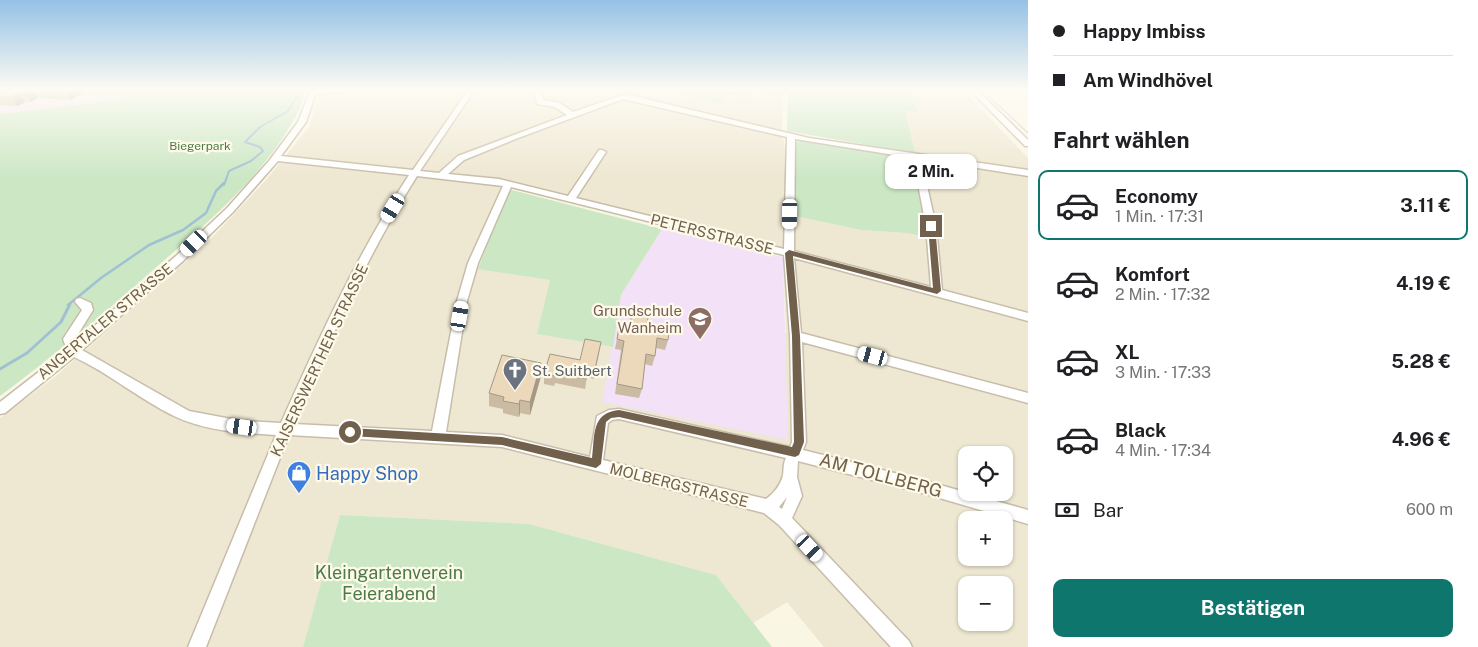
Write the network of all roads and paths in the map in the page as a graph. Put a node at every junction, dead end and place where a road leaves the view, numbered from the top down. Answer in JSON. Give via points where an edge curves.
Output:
{"nodes":[{"id":1,"x":303,"y":119,"type":"edge"},
{"id":2,"x":451,"y":119,"type":"edge"},
{"id":3,"x":561,"y":119,"type":"edge"},
{"id":4,"x":730,"y":119,"type":"edge"},
{"id":5,"x":1003,"y":119,"type":"edge"},
{"id":6,"x":791,"y":136,"type":"junction"},
{"id":7,"x":1028,"y":144,"type":"edge"},
{"id":8,"x":602,"y":152,"type":"dead end"},
{"id":9,"x":277,"y":158,"type":"junction"},
{"id":10,"x":917,"y":158,"type":"junction"},
{"id":11,"x":415,"y":172,"type":"junction"},
{"id":12,"x":1028,"y":173,"type":"edge"},
{"id":13,"x":442,"y":175,"type":"junction"},
{"id":14,"x":508,"y":184,"type":"junction"},
{"id":15,"x":570,"y":200,"type":"junction"},
{"id":16,"x":789,"y":253,"type":"junction"},
{"id":17,"x":937,"y":291,"type":"junction"},
{"id":18,"x":80,"y":302,"type":"dead end"},
{"id":19,"x":1028,"y":317,"type":"edge"},
{"id":20,"x":796,"y":336,"type":"junction"},
{"id":21,"x":72,"y":351,"type":"junction"},
{"id":22,"x":1028,"y":398,"type":"edge"},
{"id":23,"x":0,"y":409,"type":"edge"},
{"id":24,"x":286,"y":428,"type":"junction"},
{"id":25,"x":438,"y":436,"type":"junction"},
{"id":26,"x":795,"y":452,"type":"junction"},
{"id":27,"x":596,"y":464,"type":"junction"},
{"id":28,"x":790,"y":477,"type":"junction"},
{"id":29,"x":768,"y":507,"type":"junction"},
{"id":30,"x":1028,"y":517,"type":"edge"},
{"id":31,"x":784,"y":520,"type":"junction"},
{"id":32,"x":197,"y":647,"type":"edge"},
{"id":33,"x":903,"y":647,"type":"edge"}],
"edges":[{"from":1,"to":9,"type":"street","name":"ANGERTALER STRASSE"},
{"from":2,"to":11,"type":"street","name":"KAISERSWERTHER STRASSE"},
{"from":3,"to":13,"type":"street","via":[[461,158]]},
{"from":4,"to":6,"type":"street"},
{"from":5,"to":7,"type":"street"},
{"from":6,"to":10,"type":"street"},
{"from":6,"to":16,"type":"street"},
{"from":8,"to":15,"type":"street"},
{"from":9,"to":11,"type":"street","name":"PETERSSTRASSE"},
{"from":9,"to":21,"type":"street","name":"ANGERTALER STRASSE","via":[[234,205],[155,281]]},
{"from":10,"to":12,"type":"street"},
{"from":10,"to":17,"type":"street","via":[[931,226]]},
{"from":11,"to":13,"type":"street","name":"PETERSSTRASSE"},
{"from":11,"to":24,"type":"street","name":"KAISERSWERTHER STRASSE","via":[[346,294]]},
{"from":13,"to":14,"type":"street","name":"PETERSSTRASSE"},
{"from":14,"to":15,"type":"street","name":"PETERSSTRASSE"},
{"from":14,"to":25,"type":"street","via":[[473,264],[462,301]]},
{"from":15,"to":16,"type":"street","name":"PETERSSTRASSE"},
{"from":16,"to":17,"type":"street","name":"PETERSSTRASSE"},
{"from":16,"to":20,"type":"street"},
{"from":17,"to":19,"type":"street","name":"PETERSSTRASSE"},
{"from":18,"to":21,"type":"street","via":[[88,310],[69,338]]},
{"from":20,"to":22,"type":"street"},
{"from":20,"to":26,"type":"street","via":[[799,442]]},
{"from":21,"to":23,"type":"street","name":"ANGERTALER STRASSE"},
{"from":21,"to":24,"type":"street","name":"MOLBERGSTRASSE","via":[[96,360],[179,412],[208,422]]},
{"from":24,"to":25,"type":"street","name":"MOLBERGSTRASSE"},
{"from":24,"to":32,"type":"street","name":"KAISERSWERTHER STRASSE"},
{"from":25,"to":27,"type":"street","name":"MOLBERGSTRASSE","via":[[502,441]]},
{"from":26,"to":27,"type":"street","name":"AM TOLLBERG","via":[[619,414],[602,420]]},
{"from":26,"to":28,"type":"street","via":[[790,464]]},
{"from":26,"to":30,"type":"street","name":"AM TOLLBERG","via":[[959,495]]},
{"from":27,"to":29,"type":"street","name":"MOLBERGSTRASSE"},
{"from":28,"to":29,"type":"street","via":[[779,498]]},
{"from":28,"to":31,"type":"street","via":[[795,496]]},
{"from":29,"to":31,"type":"street"},
{"from":31,"to":33,"type":"street"}]}
